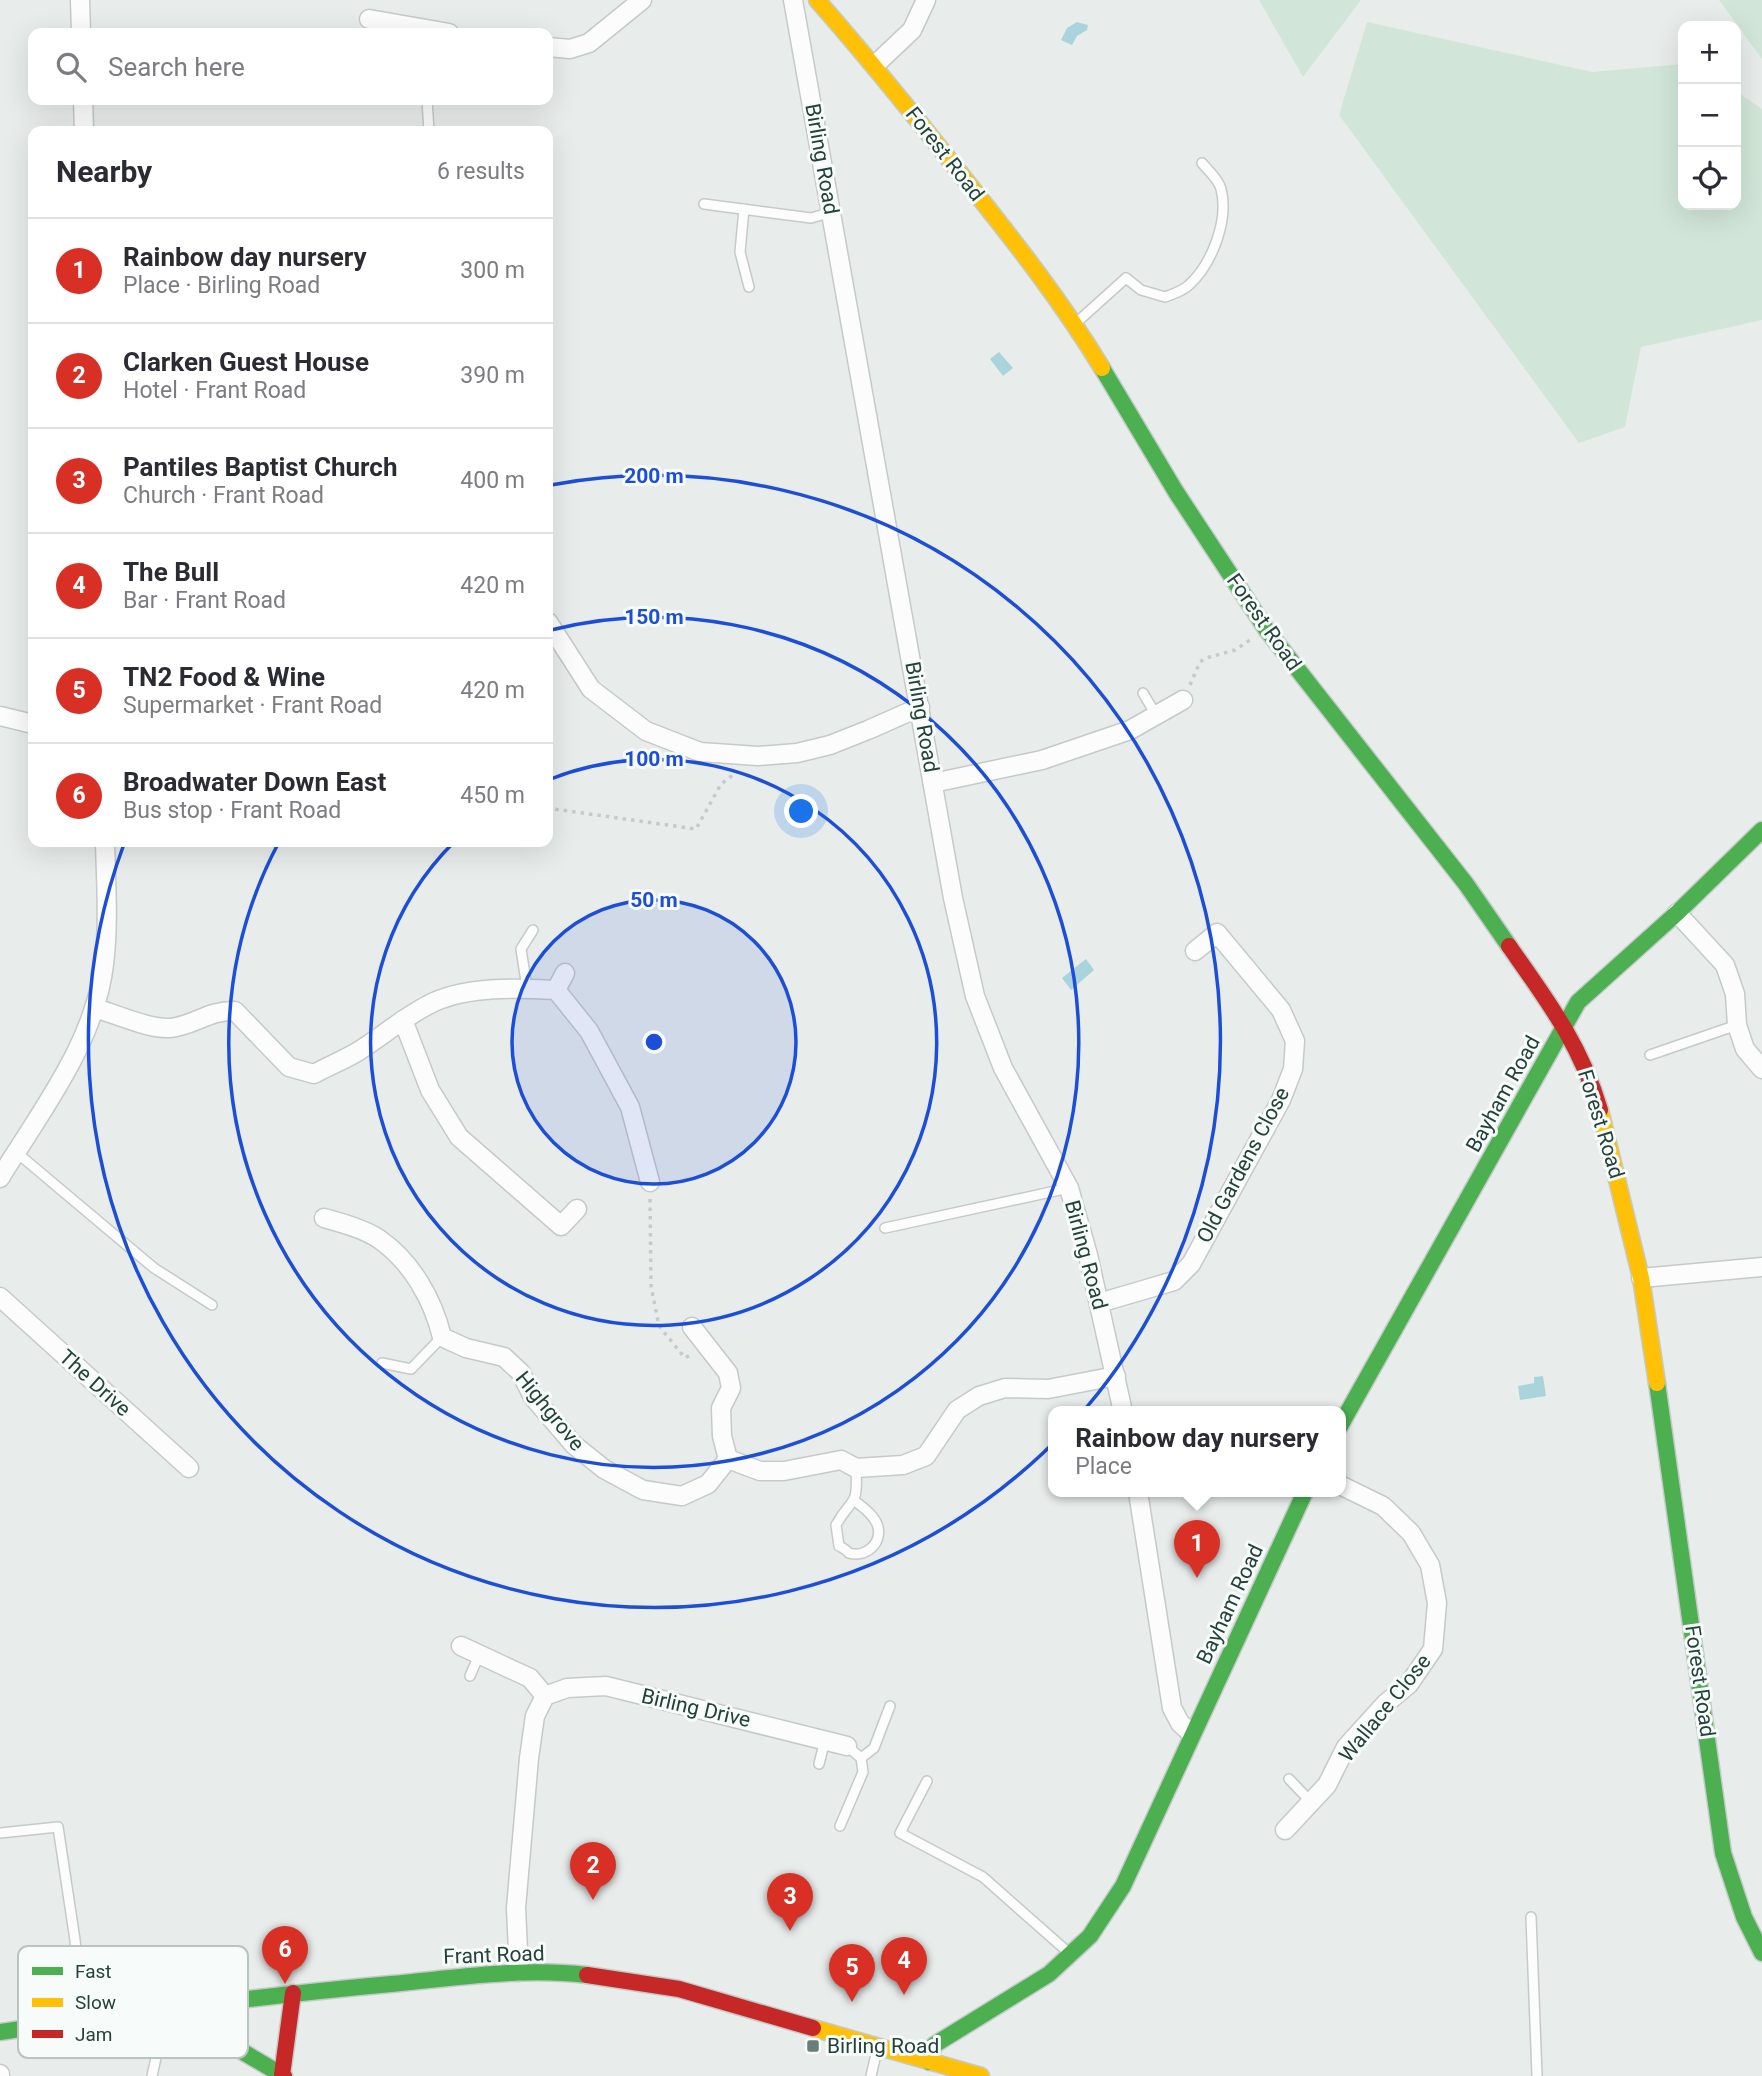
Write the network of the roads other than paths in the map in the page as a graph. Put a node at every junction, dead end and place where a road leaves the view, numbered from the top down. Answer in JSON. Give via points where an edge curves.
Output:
{"nodes":[{"id":1,"x":80,"y":0,"type":"edge"},
{"id":2,"x":642,"y":0,"type":"edge"},
{"id":3,"x":793,"y":0,"type":"edge"},
{"id":4,"x":817,"y":0,"type":"edge"},
{"id":5,"x":926,"y":0,"type":"edge"},
{"id":6,"x":369,"y":19,"type":"dead end"},
{"id":7,"x":81,"y":28,"type":"edge"},
{"id":8,"x":420,"y":28,"type":"edge"},
{"id":9,"x":553,"y":47,"type":"edge"},
{"id":10,"x":875,"y":65,"type":"junction"},
{"id":11,"x":83,"y":105,"type":"edge"},
{"id":12,"x":427,"y":105,"type":"edge"},
{"id":13,"x":84,"y":126,"type":"edge"},
{"id":14,"x":429,"y":126,"type":"edge"},
{"id":15,"x":1202,"y":163,"type":"dead end"},
{"id":16,"x":704,"y":204,"type":"dead end"},
{"id":17,"x":744,"y":209,"type":"junction"},
{"id":18,"x":832,"y":212,"type":"junction"},
{"id":19,"x":749,"y":287,"type":"dead end"},
{"id":20,"x":1075,"y":324,"type":"junction"},
{"id":21,"x":553,"y":630,"type":"edge"},
{"id":22,"x":1143,"y":692,"type":"dead end"},
{"id":23,"x":1184,"y":700,"type":"road end"},
{"id":24,"x":920,"y":707,"type":"junction"},
{"id":25,"x":1156,"y":715,"type":"junction"},
{"id":26,"x":0,"y":716,"type":"edge"},
{"id":27,"x":28,"y":723,"type":"edge"},
{"id":28,"x":933,"y":783,"type":"junction"},
{"id":29,"x":1762,"y":830,"type":"edge"},
{"id":30,"x":105,"y":847,"type":"edge"},
{"id":31,"x":1677,"y":913,"type":"junction"},
{"id":32,"x":533,"y":930,"type":"dead end"},
{"id":33,"x":1195,"y":951,"type":"dead end"},
{"id":34,"x":565,"y":973,"type":"dead end"},
{"id":35,"x":527,"y":988,"type":"junction"},
{"id":36,"x":556,"y":990,"type":"junction"},
{"id":37,"x":94,"y":1008,"type":"junction"},
{"id":38,"x":403,"y":1020,"type":"junction"},
{"id":39,"x":1737,"y":1025,"type":"junction"},
{"id":40,"x":1565,"y":1026,"type":"junction"},
{"id":41,"x":1650,"y":1055,"type":"dead end"},
{"id":42,"x":1762,"y":1069,"type":"edge"},
{"id":43,"x":16,"y":1152,"type":"junction"},
{"id":44,"x":0,"y":1178,"type":"edge"},
{"id":45,"x":650,"y":1182,"type":"road end"},
{"id":46,"x":1069,"y":1188,"type":"junction"},
{"id":47,"x":577,"y":1209,"type":"dead end"},
{"id":48,"x":324,"y":1217,"type":"dead end"},
{"id":49,"x":885,"y":1228,"type":"dead end"},
{"id":50,"x":1762,"y":1267,"type":"edge"},
{"id":51,"x":1641,"y":1278,"type":"junction"},
{"id":52,"x":0,"y":1297,"type":"edge"},
{"id":53,"x":1099,"y":1303,"type":"junction"},
{"id":54,"x":212,"y":1305,"type":"dead end"},
{"id":55,"x":692,"y":1328,"type":"dead end"},
{"id":56,"x":442,"y":1337,"type":"junction"},
{"id":57,"x":382,"y":1363,"type":"dead end"},
{"id":58,"x":1116,"y":1376,"type":"junction"},
{"id":59,"x":1122,"y":1406,"type":"edge"},
{"id":60,"x":1346,"y":1415,"type":"edge"},
{"id":61,"x":728,"y":1459,"type":"junction"},
{"id":62,"x":189,"y":1468,"type":"dead end"},
{"id":63,"x":856,"y":1468,"type":"junction"},
{"id":64,"x":1346,"y":1488,"type":"edge"},
{"id":65,"x":1139,"y":1497,"type":"edge"},
{"id":66,"x":1303,"y":1497,"type":"edge"},
{"id":67,"x":855,"y":1501,"type":"junction"},
{"id":68,"x":461,"y":1646,"type":"dead end"},
{"id":69,"x":479,"y":1655,"type":"junction"},
{"id":70,"x":470,"y":1676,"type":"dead end"},
{"id":71,"x":544,"y":1696,"type":"junction"},
{"id":72,"x":890,"y":1706,"type":"dead end"},
{"id":73,"x":1192,"y":1734,"type":"junction"},
{"id":74,"x":825,"y":1740,"type":"junction"},
{"id":75,"x":854,"y":1752,"type":"junction"},
{"id":76,"x":819,"y":1764,"type":"dead end"},
{"id":77,"x":1289,"y":1779,"type":"dead end"},
{"id":78,"x":927,"y":1781,"type":"dead end"},
{"id":79,"x":1311,"y":1802,"type":"junction"},
{"id":80,"x":840,"y":1826,"type":"dead end"},
{"id":81,"x":1285,"y":1830,"type":"dead end"},
{"id":82,"x":0,"y":1833,"type":"edge"},
{"id":83,"x":1531,"y":1917,"type":"dead end"},
{"id":84,"x":76,"y":1946,"type":"edge"},
{"id":85,"x":1762,"y":1953,"type":"edge"},
{"id":86,"x":1070,"y":1954,"type":"junction"},
{"id":87,"x":519,"y":1972,"type":"junction"},
{"id":88,"x":293,"y":1993,"type":"junction"},
{"id":89,"x":248,"y":1998,"type":"edge"},
{"id":90,"x":18,"y":2029,"type":"edge"},
{"id":91,"x":0,"y":2032,"type":"edge"},
{"id":92,"x":877,"y":2048,"type":"junction"},
{"id":93,"x":248,"y":2054,"type":"edge"},
{"id":94,"x":156,"y":2058,"type":"edge"},
{"id":95,"x":929,"y":2062,"type":"junction"},
{"id":96,"x":961,"y":2074,"type":"edge"},
{"id":97,"x":283,"y":2075,"type":"edge"},
{"id":98,"x":152,"y":2076,"type":"edge"},
{"id":99,"x":871,"y":2076,"type":"edge"},
{"id":100,"x":981,"y":2076,"type":"edge"},
{"id":101,"x":1537,"y":2076,"type":"edge"}],
"edges":[{"from":1,"to":7,"type":"street"},
{"from":2,"to":9,"type":"street","via":[[589,43],[570,49]]},
{"from":3,"to":18,"type":"street","name":"Birling Road"},
{"from":4,"to":10,"type":"main road","name":"Forest Road"},
{"from":5,"to":10,"type":"street","via":[[912,30]]},
{"from":6,"to":8,"type":"street"},
{"from":10,"to":20,"type":"main road","name":"Forest Road"},
{"from":11,"to":13,"type":"street"},
{"from":12,"to":14,"type":"lane"},
{"from":15,"to":20,"type":"lane","via":[[1221,187],[1223,206],[1218,237],[1205,268],[1187,287],[1165,297],[1141,290],[1126,278]]},
{"from":16,"to":17,"type":"lane"},
{"from":17,"to":18,"type":"lane","via":[[811,218]]},
{"from":17,"to":19,"type":"lane","via":[[740,252]]},
{"from":18,"to":24,"type":"street","name":"Birling Road"},
{"from":20,"to":40,"type":"main road","name":"Forest Road","via":[[1176,492],[1266,629],[1466,884]]},
{"from":21,"to":24,"type":"street","via":[[591,689],[646,731],[700,751],[758,756],[797,753]]},
{"from":22,"to":25,"type":"lane"},
{"from":23,"to":25,"type":"street"},
{"from":24,"to":28,"type":"street","name":"Birling Road"},
{"from":25,"to":28,"type":"street","via":[[1129,730],[1042,760]]},
{"from":26,"to":27,"type":"street"},
{"from":28,"to":46,"type":"street","name":"Birling Road","via":[[975,996],[1003,1068]]},
{"from":29,"to":31,"type":"main road","name":"Bayham Road"},
{"from":30,"to":37,"type":"street","via":[[104,965]]},
{"from":31,"to":39,"type":"street","via":[[1725,965],[1735,993]]},
{"from":31,"to":40,"type":"main road","name":"Bayham Road","via":[[1578,1002]]},
{"from":32,"to":35,"type":"lane","via":[[522,950]]},
{"from":33,"to":53,"type":"street","name":"Old Gardens Close","via":[[1217,933],[1281,1010],[1295,1041],[1293,1069],[1281,1100],[1191,1264],[1174,1281]]},
{"from":34,"to":36,"type":"street"},
{"from":35,"to":36,"type":"street"},
{"from":35,"to":38,"type":"street","via":[[465,993],[434,1002]]},
{"from":36,"to":45,"type":"street","via":[[589,1031],[630,1107]]},
{"from":37,"to":38,"type":"street","via":[[154,1027],[173,1028],[220,1010],[235,1011],[289,1067],[314,1073],[356,1053]]},
{"from":37,"to":43,"type":"street","via":[[69,1067]]},
{"from":38,"to":47,"type":"street","via":[[430,1090],[459,1137],[561,1226]]},
{"from":39,"to":41,"type":"lane"},
{"from":39,"to":42,"type":"street","via":[[1745,1049]]},
{"from":40,"to":51,"type":"main road","name":"Forest Road","via":[[1591,1079]]},
{"from":40,"to":60,"type":"main road","name":"Bayham Road"},
{"from":43,"to":44,"type":"street"},
{"from":43,"to":54,"type":"lane","via":[[154,1268]]},
{"from":46,"to":49,"type":"lane"},
{"from":46,"to":53,"type":"street","name":"Birling Road"},
{"from":48,"to":56,"type":"street","via":[[378,1238],[407,1264],[436,1312]]},
{"from":50,"to":51,"type":"street"},
{"from":51,"to":85,"type":"main road","name":"Forest Road","via":[[1723,1853],[1744,1917]]},
{"from":52,"to":62,"type":"street","name":"The Drive"},
{"from":53,"to":58,"type":"street","name":"Birling Road"},
{"from":55,"to":61,"type":"street","via":[[728,1373],[731,1388],[721,1408]]},
{"from":56,"to":57,"type":"lane","via":[[411,1369]]},
{"from":56,"to":61,"type":"street","name":"Highgrove","via":[[504,1357],[574,1446],[643,1490],[682,1496],[708,1484]]},
{"from":58,"to":59,"type":"street","name":"Birling Road"},
{"from":58,"to":63,"type":"street","via":[[1048,1390],[1005,1388],[979,1396],[957,1410],[926,1456],[903,1465]]},
{"from":61,"to":63,"type":"street","via":[[760,1471],[841,1460]]},
{"from":63,"to":67,"type":"lane"},
{"from":64,"to":79,"type":"street","name":"Wallace Close","via":[[1383,1506],[1411,1533],[1430,1565],[1437,1603],[1433,1649],[1409,1684],[1346,1747],[1327,1785]]},
{"from":65,"to":73,"type":"street","via":[[1172,1708]]},
{"from":66,"to":73,"type":"main road","name":"Bayham Road"},
{"from":67,"to":67,"type":"lane","via":[[835,1525],[836,1534],[839,1546],[849,1553],[863,1553],[872,1549],[879,1537],[878,1526]]},
{"from":68,"to":69,"type":"street"},
{"from":69,"to":70,"type":"lane"},
{"from":69,"to":71,"type":"street","via":[[530,1678]]},
{"from":71,"to":74,"type":"street","name":"Birling Drive","via":[[566,1688],[606,1686]]},
{"from":71,"to":87,"type":"street","via":[[536,1716],[522,1840],[516,1908]]},
{"from":72,"to":75,"type":"lane","via":[[874,1748]]},
{"from":73,"to":86,"type":"main road","via":[[1123,1886],[1090,1936]]},
{"from":74,"to":75,"type":"street","name":"Birling Drive"},
{"from":74,"to":76,"type":"lane"},
{"from":75,"to":80,"type":"lane","via":[[863,1772]]},
{"from":77,"to":79,"type":"lane"},
{"from":78,"to":86,"type":"lane","via":[[900,1833],[983,1877]]},
{"from":79,"to":81,"type":"street","name":"Wallace Close"},
{"from":82,"to":84,"type":"lane","via":[[58,1827]]},
{"from":83,"to":101,"type":"lane"},
{"from":86,"to":95,"type":"main road","via":[[1049,1974],[934,2045]]},
{"from":87,"to":88,"type":"main road","name":"Frant Road"},
{"from":87,"to":92,"type":"main road","name":"Frant Road","via":[[579,1974],[679,1989]]},
{"from":88,"to":89,"type":"main road","name":"Frant Road"},
{"from":88,"to":97,"type":"main road"},
{"from":90,"to":91,"type":"main road","name":"Frant Road"},
{"from":92,"to":95,"type":"main road","name":"Frant Road"},
{"from":92,"to":99,"type":"lane"},
{"from":93,"to":97,"type":"main road"},
{"from":94,"to":98,"type":"lane"},
{"from":95,"to":96,"type":"main road","name":"Frant Road"},
{"from":96,"to":100,"type":"main road","name":"Frant Road"}]}
